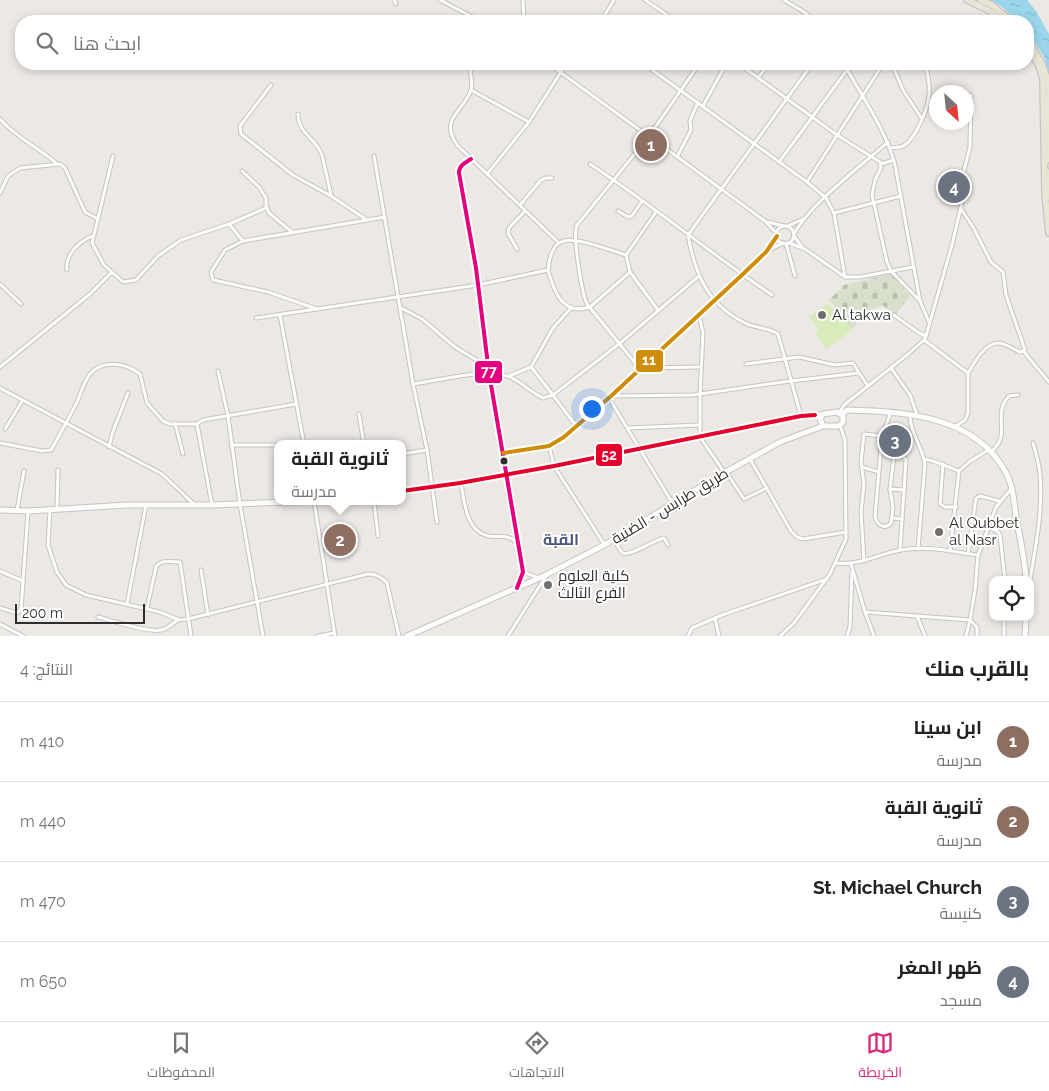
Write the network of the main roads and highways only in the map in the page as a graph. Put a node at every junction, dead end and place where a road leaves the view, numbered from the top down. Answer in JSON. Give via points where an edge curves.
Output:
{"nodes":[{"id":1,"x":966,"y":0,"type":"edge"},
{"id":2,"x":981,"y":0,"type":"edge"},
{"id":3,"x":995,"y":15,"type":"edge"},
{"id":4,"x":1004,"y":15,"type":"edge"},
{"id":5,"x":1034,"y":50,"type":"edge"},
{"id":6,"x":1034,"y":58,"type":"edge"},
{"id":7,"x":1049,"y":187,"type":"edge"},
{"id":8,"x":1049,"y":195,"type":"edge"},
{"id":9,"x":1049,"y":233,"type":"edge"},
{"id":10,"x":840,"y":413,"type":"junction"},
{"id":11,"x":822,"y":415,"type":"junction"},
{"id":12,"x":823,"y":426,"type":"junction"},
{"id":13,"x":406,"y":490,"type":"edge"},
{"id":14,"x":274,"y":503,"type":"edge"},
{"id":15,"x":0,"y":510,"type":"edge"},
{"id":16,"x":1025,"y":576,"type":"edge"},
{"id":17,"x":1026,"y":621,"type":"edge"},
{"id":18,"x":407,"y":636,"type":"edge"},
{"id":19,"x":1026,"y":636,"type":"edge"}],
"edges":[{"from":1,"to":3,"type":"main road"},
{"from":2,"to":4,"type":"main road"},
{"from":5,"to":7,"type":"main road","via":[[1042,64],[1049,92]]},
{"from":6,"to":9,"type":"main road","via":[[1045,93],[1045,193]]},
{"from":7,"to":8,"type":"main road"},
{"from":10,"to":11,"type":"main road"},
{"from":10,"to":12,"type":"main road","via":[[843,420],[840,425]]},
{"from":10,"to":16,"type":"main road","via":[[848,410],[910,414],[955,427],[989,451],[1005,471],[1011,489]]},
{"from":11,"to":12,"type":"main road"},
{"from":11,"to":13,"type":"main road","via":[[801,416],[507,475]]},
{"from":12,"to":18,"type":"main road","name":"طريق طرابس - الضنية","via":[[780,442],[604,545],[546,575]]},
{"from":14,"to":15,"type":"main road"},
{"from":17,"to":19,"type":"main road"}]}
